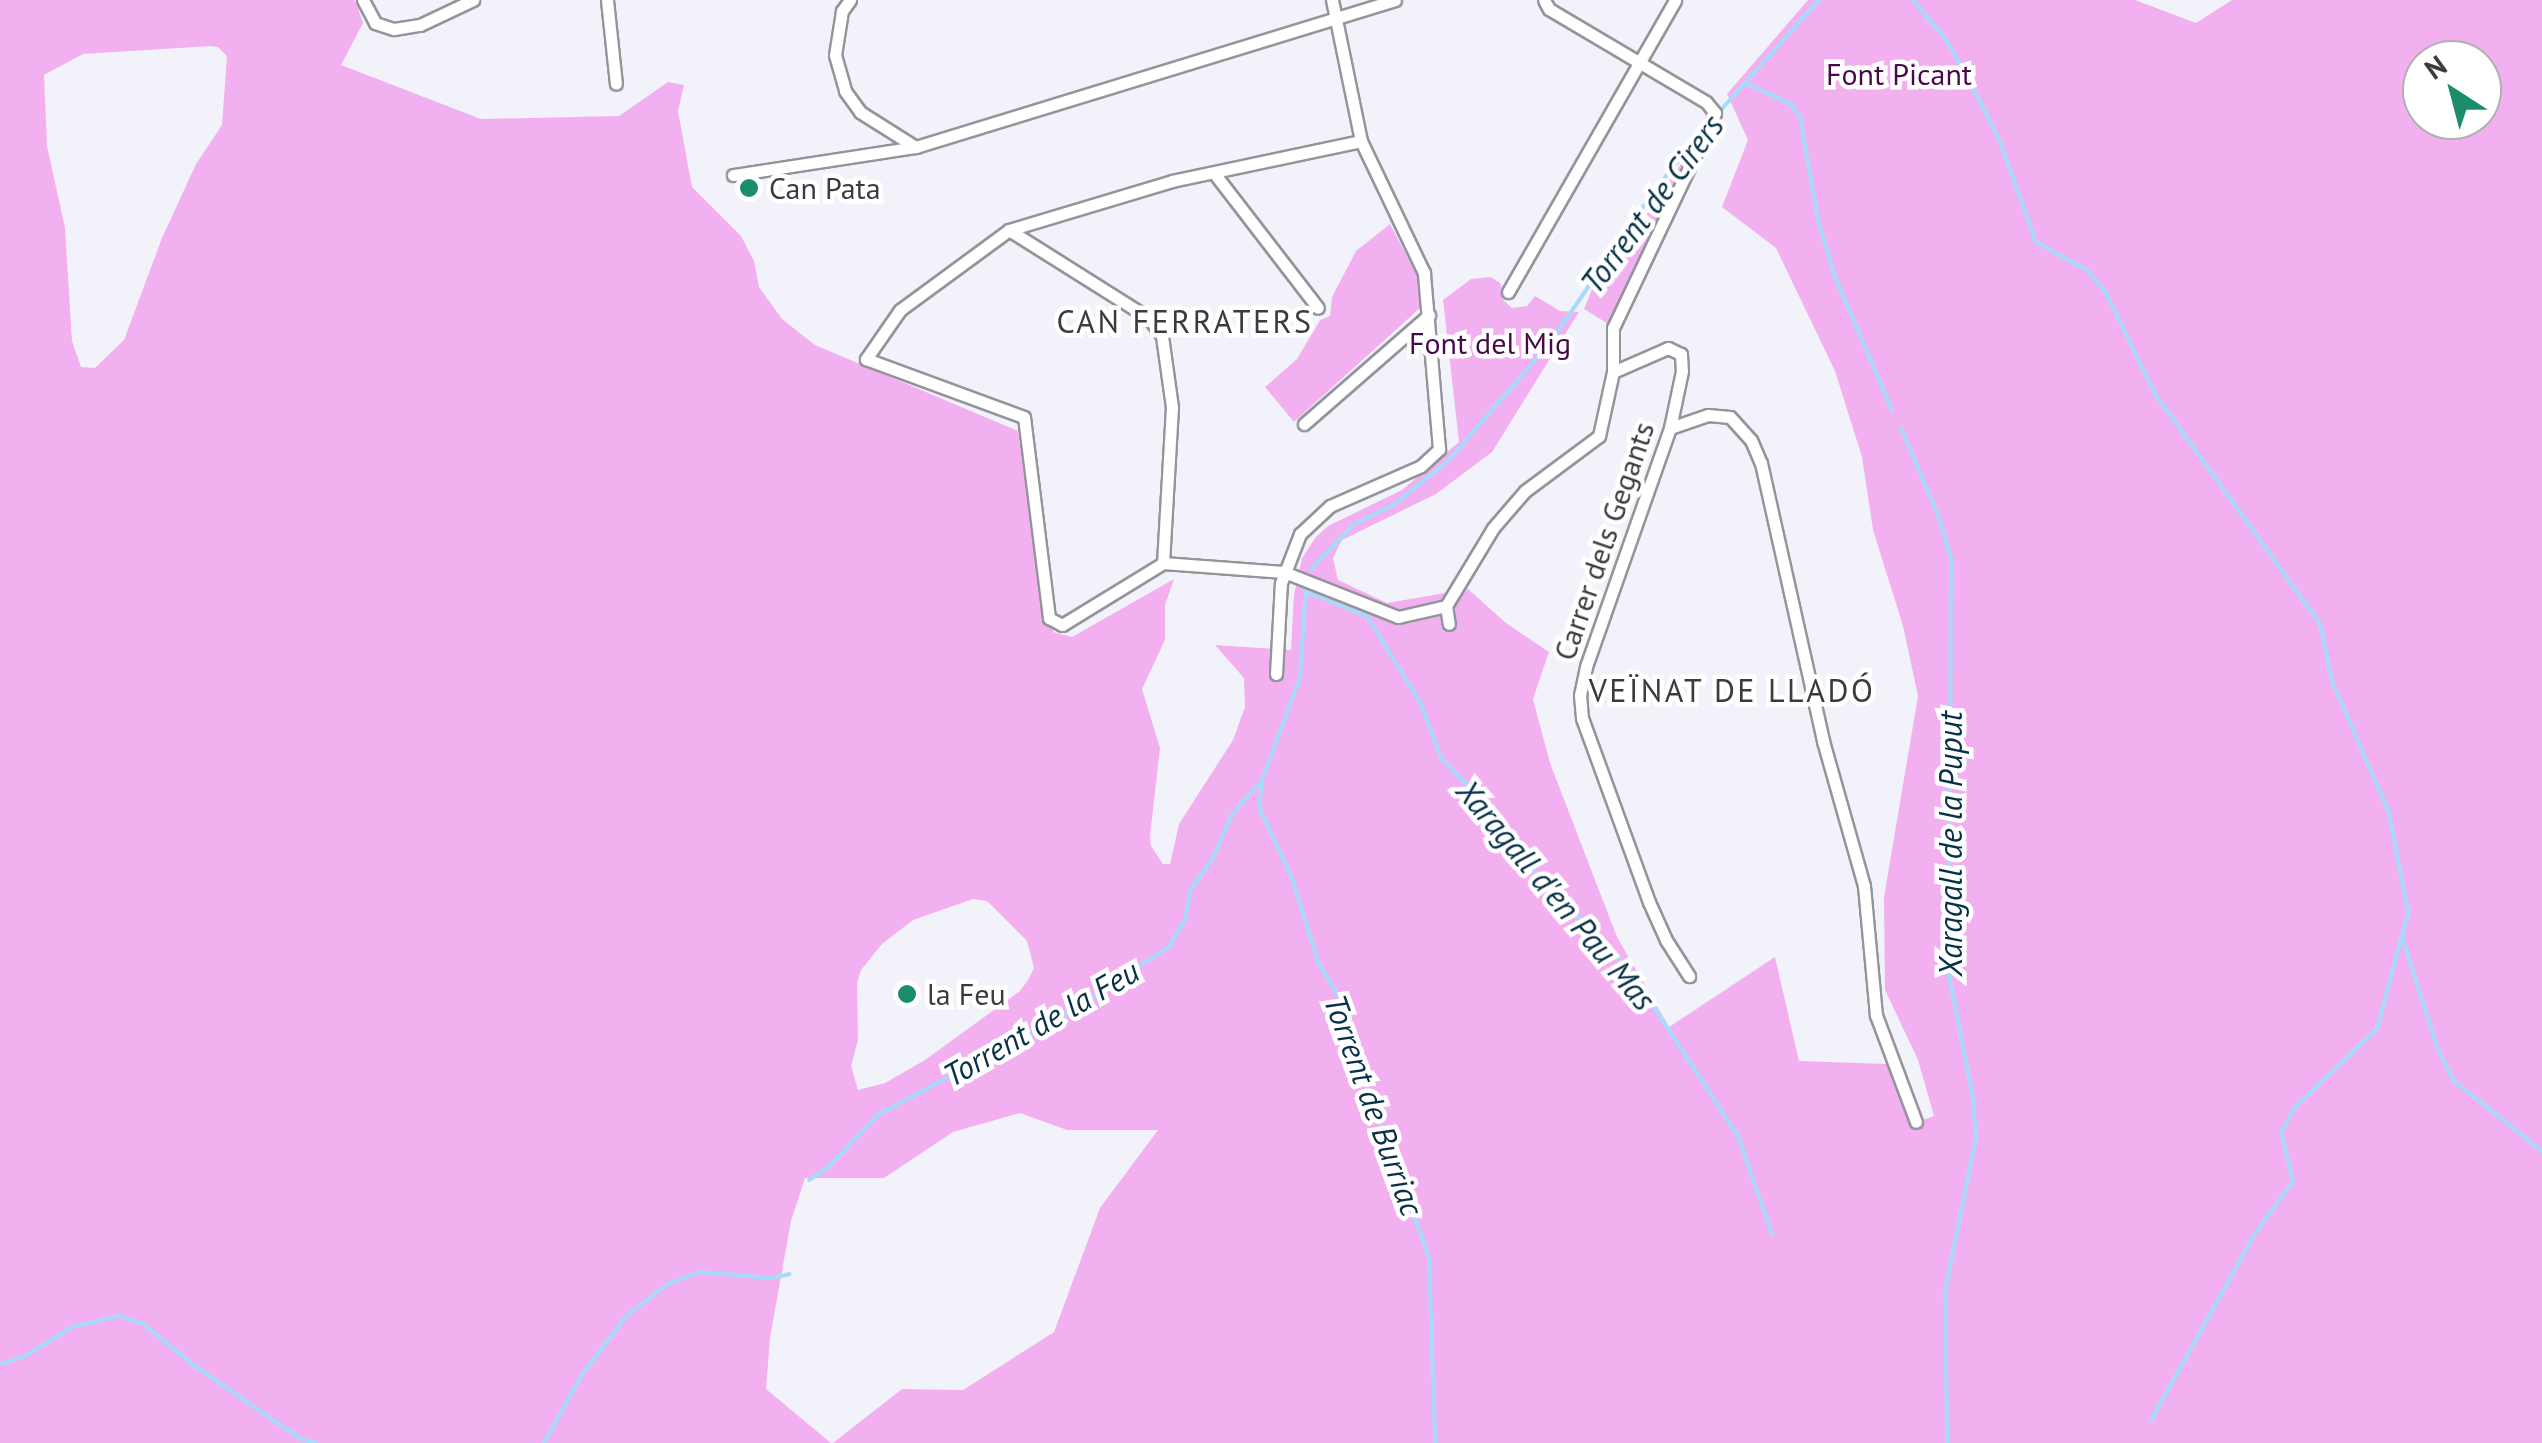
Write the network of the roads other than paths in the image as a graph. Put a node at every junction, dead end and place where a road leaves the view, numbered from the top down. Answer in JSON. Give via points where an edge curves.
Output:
{"nodes":[{"id":1,"x":363,"y":0,"type":"edge"},
{"id":2,"x":473,"y":0,"type":"edge"},
{"id":3,"x":608,"y":0,"type":"edge"},
{"id":4,"x":850,"y":0,"type":"edge"},
{"id":5,"x":1332,"y":0,"type":"edge"},
{"id":6,"x":1395,"y":0,"type":"edge"},
{"id":7,"x":1544,"y":0,"type":"edge"},
{"id":8,"x":1675,"y":0,"type":"edge"},
{"id":9,"x":1337,"y":18,"type":"junction"},
{"id":10,"x":1639,"y":62,"type":"junction"},
{"id":11,"x":616,"y":84,"type":"dead end"},
{"id":12,"x":1360,"y":142,"type":"junction"},
{"id":13,"x":916,"y":147,"type":"junction"},
{"id":14,"x":1214,"y":173,"type":"junction"},
{"id":15,"x":733,"y":175,"type":"dead end"},
{"id":16,"x":1009,"y":230,"type":"junction"},
{"id":17,"x":1508,"y":292,"type":"dead end"},
{"id":18,"x":1318,"y":308,"type":"dead end"},
{"id":19,"x":1428,"y":314,"type":"junction"},
{"id":20,"x":1613,"y":372,"type":"junction"},
{"id":21,"x":1304,"y":424,"type":"dead end"},
{"id":22,"x":1670,"y":428,"type":"junction"},
{"id":23,"x":1163,"y":563,"type":"junction"},
{"id":24,"x":1284,"y":572,"type":"junction"},
{"id":25,"x":1446,"y":606,"type":"junction"},
{"id":26,"x":1449,"y":624,"type":"dead end"},
{"id":27,"x":1276,"y":674,"type":"dead end"},
{"id":28,"x":1690,"y":976,"type":"dead end"},
{"id":29,"x":1916,"y":1122,"type":"dead end"}],
"edges":[{"from":1,"to":2,"type":"street","via":[[375,23],[394,30]]},
{"from":3,"to":11,"type":"street"},
{"from":4,"to":13,"type":"street","via":[[835,55],[845,91],[860,112]]},
{"from":5,"to":9,"type":"street"},
{"from":6,"to":9,"type":"street"},
{"from":7,"to":10,"type":"street","via":[[1548,9]]},
{"from":8,"to":10,"type":"street"},
{"from":9,"to":12,"type":"street"},
{"from":9,"to":13,"type":"street"},
{"from":10,"to":17,"type":"street"},
{"from":10,"to":20,"type":"street","via":[[1715,113],[1612,328]]},
{"from":12,"to":14,"type":"street"},
{"from":12,"to":19,"type":"street","via":[[1424,273]]},
{"from":13,"to":15,"type":"street"},
{"from":14,"to":16,"type":"street"},
{"from":14,"to":18,"type":"street"},
{"from":16,"to":23,"type":"street","via":[[1149,318],[1162,336],[1172,408]]},
{"from":16,"to":23,"type":"street","via":[[900,310],[866,358],[1024,417],[1048,618],[1062,624]]},
{"from":19,"to":21,"type":"street"},
{"from":19,"to":24,"type":"street","via":[[1439,449],[1421,466],[1314,518]]},
{"from":20,"to":22,"type":"street","name":"Carrer dels Gegants","via":[[1668,348],[1680,354]]},
{"from":20,"to":25,"type":"street","via":[[1599,436],[1525,492]]},
{"from":22,"to":28,"type":"street","name":"Carrer dels Gegants","via":[[1580,695],[1588,743],[1629,855],[1666,940]]},
{"from":22,"to":29,"type":"street","via":[[1708,415],[1730,417],[1752,440],[1761,462],[1823,741],[1864,886],[1876,1015]]},
{"from":23,"to":24,"type":"street"},
{"from":24,"to":25,"type":"street","via":[[1388,615]]},
{"from":24,"to":27,"type":"street"},
{"from":25,"to":26,"type":"street"}]}
